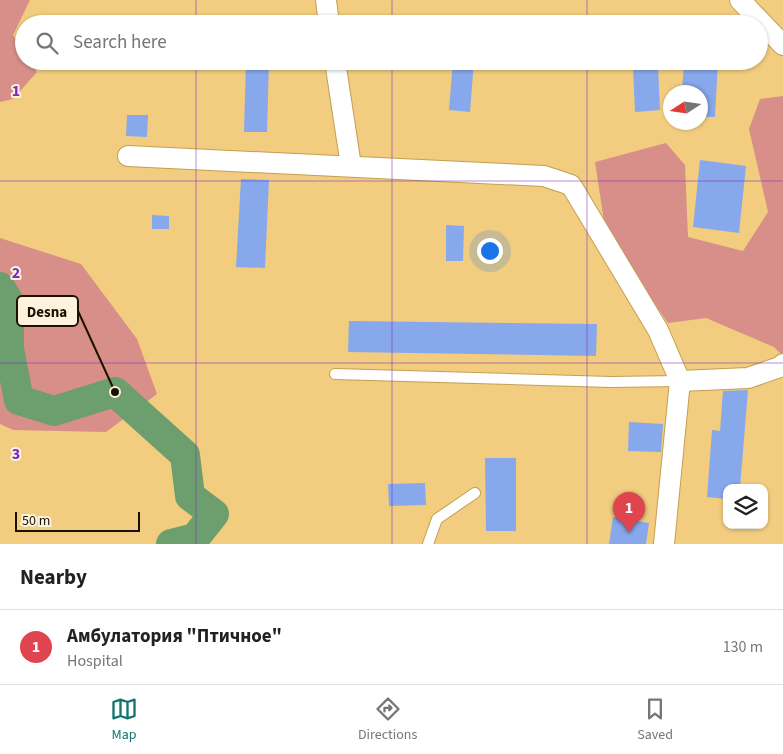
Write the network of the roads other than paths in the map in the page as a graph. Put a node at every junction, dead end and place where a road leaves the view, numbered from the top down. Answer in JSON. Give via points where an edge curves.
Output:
{"nodes":[{"id":1,"x":326,"y":0,"type":"edge"},
{"id":2,"x":740,"y":0,"type":"edge"},
{"id":3,"x":328,"y":15,"type":"edge"},
{"id":4,"x":754,"y":15,"type":"edge"},
{"id":5,"x":768,"y":30,"type":"edge"},
{"id":6,"x":783,"y":46,"type":"edge"},
{"id":7,"x":336,"y":70,"type":"edge"},
{"id":8,"x":128,"y":156,"type":"dead end"},
{"id":9,"x":351,"y":166,"type":"junction"},
{"id":10,"x":783,"y":364,"type":"edge"},
{"id":11,"x":335,"y":374,"type":"dead end"},
{"id":12,"x":680,"y":381,"type":"junction"},
{"id":13,"x":475,"y":493,"type":"dead end"},
{"id":14,"x":428,"y":544,"type":"edge"},
{"id":15,"x":664,"y":544,"type":"edge"}],
"edges":[{"from":1,"to":3,"type":"street"},
{"from":2,"to":4,"type":"street"},
{"from":5,"to":6,"type":"street"},
{"from":7,"to":9,"type":"street"},
{"from":8,"to":9,"type":"street"},
{"from":9,"to":12,"type":"street","via":[[544,176],[571,185],[658,330]]},
{"from":10,"to":12,"type":"street","via":[[780,368],[748,378]]},
{"from":11,"to":12,"type":"lane"},
{"from":12,"to":15,"type":"street"},
{"from":13,"to":14,"type":"lane","via":[[437,519]]}]}
